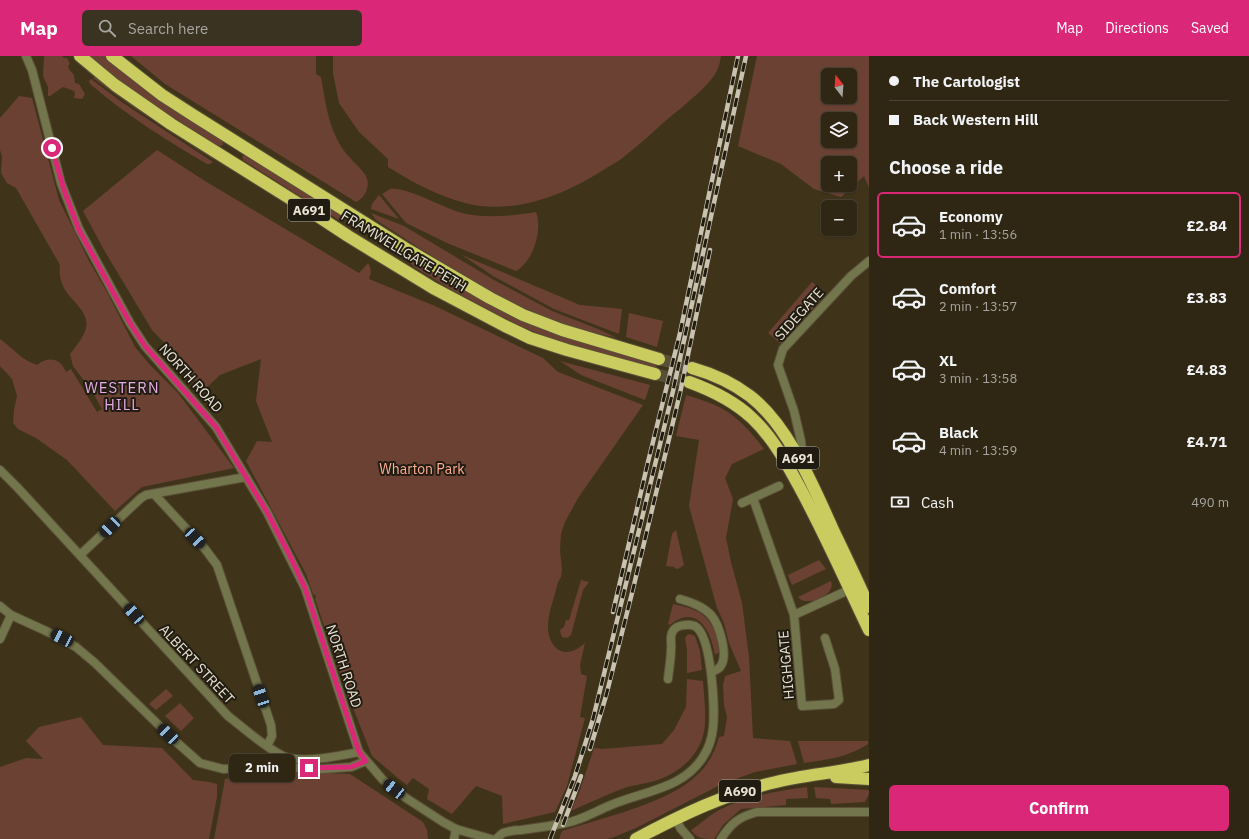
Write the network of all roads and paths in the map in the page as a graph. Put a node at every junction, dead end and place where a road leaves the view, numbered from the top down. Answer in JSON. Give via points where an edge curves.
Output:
{"nodes":[{"id":1,"x":26,"y":56,"type":"edge"},
{"id":2,"x":33,"y":56,"type":"edge"},
{"id":3,"x":80,"y":56,"type":"edge"},
{"id":4,"x":112,"y":56,"type":"edge"},
{"id":5,"x":32,"y":70,"type":"junction"},
{"id":6,"x":869,"y":261,"type":"edge"},
{"id":7,"x":659,"y":359,"type":"tunnel mouth"},
{"id":8,"x":692,"y":368,"type":"tunnel mouth"},
{"id":9,"x":656,"y":374,"type":"tunnel mouth"},
{"id":10,"x":689,"y":382,"type":"tunnel mouth"},
{"id":11,"x":803,"y":467,"type":"junction"},
{"id":12,"x":0,"y":470,"type":"edge"},
{"id":13,"x":246,"y":477,"type":"junction"},
{"id":14,"x":779,"y":486,"type":"dead end"},
{"id":15,"x":155,"y":495,"type":"junction"},
{"id":16,"x":753,"y":498,"type":"junction"},
{"id":17,"x":742,"y":503,"type":"dead end"},
{"id":18,"x":80,"y":555,"type":"junction"},
{"id":19,"x":855,"y":587,"type":"junction"},
{"id":20,"x":680,"y":599,"type":"dead end"},
{"id":21,"x":0,"y":606,"type":"edge"},
{"id":22,"x":869,"y":607,"type":"edge"},
{"id":23,"x":11,"y":615,"type":"junction"},
{"id":24,"x":794,"y":615,"type":"junction"},
{"id":25,"x":869,"y":630,"type":"edge"},
{"id":26,"x":825,"y":638,"type":"dead end"},
{"id":27,"x":0,"y":639,"type":"edge"},
{"id":28,"x":711,"y":672,"type":"junction"},
{"id":29,"x":668,"y":679,"type":"dead end"},
{"id":30,"x":267,"y":746,"type":"junction"},
{"id":31,"x":359,"y":752,"type":"junction"},
{"id":32,"x":366,"y":761,"type":"junction"},
{"id":33,"x":869,"y":765,"type":"edge"},
{"id":34,"x":809,"y":775,"type":"junction"},
{"id":35,"x":869,"y":779,"type":"edge"},
{"id":36,"x":869,"y":812,"type":"edge"},
{"id":37,"x":676,"y":820,"type":"junction"},
{"id":38,"x":456,"y":829,"type":"junction"},
{"id":39,"x":454,"y":839,"type":"edge"},
{"id":40,"x":491,"y":839,"type":"edge"},
{"id":41,"x":496,"y":839,"type":"edge"},
{"id":42,"x":636,"y":839,"type":"edge"},
{"id":43,"x":655,"y":839,"type":"edge"},
{"id":44,"x":690,"y":839,"type":"edge"},
{"id":45,"x":721,"y":839,"type":"edge"}],
"edges":[{"from":1,"to":5,"type":"street","name":"NORTH ROAD"},
{"from":2,"to":5,"type":"street","name":"NORTH ROAD"},
{"from":3,"to":9,"type":"highway","name":"FRAMWELLGATE PETH","number":"A691","via":[[171,124],[433,288],[530,338]]},
{"from":4,"to":7,"type":"highway","name":"FRAMWELLGATE PETH","number":"A691","via":[[162,95],[193,115],[408,250],[490,298],[523,315],[562,330]]},
{"from":5,"to":13,"type":"street","name":"NORTH ROAD","via":[[61,183],[79,230],[145,346],[216,427]]},
{"from":6,"to":11,"type":"street","name":"SIDEGATE","via":[[783,350],[778,365],[798,426]]},
{"from":8,"to":11,"type":"highway","number":"A691","via":[[718,377],[761,406],[784,434]]},
{"from":10,"to":19,"type":"highway","number":"A691","via":[[718,394],[739,407],[773,441]]},
{"from":11,"to":19,"type":"highway","number":"A691"},
{"from":12,"to":18,"type":"street","name":"ALBERT STREET"},
{"from":13,"to":15,"type":"street"},
{"from":13,"to":31,"type":"street","name":"NORTH ROAD","via":[[267,512],[305,588]]},
{"from":14,"to":16,"type":"street"},
{"from":15,"to":18,"type":"street","via":[[141,498]]},
{"from":15,"to":30,"type":"street","via":[[217,565],[271,725],[272,736]]},
{"from":16,"to":17,"type":"street"},
{"from":16,"to":24,"type":"street","name":"HIGHGATE"},
{"from":18,"to":30,"type":"street","name":"ALBERT STREET","via":[[219,707]]},
{"from":19,"to":22,"type":"highway","number":"A691"},
{"from":19,"to":24,"type":"street","name":"HIGHGATE"},
{"from":19,"to":25,"type":"highway","number":"A691"},
{"from":20,"to":28,"type":"street","via":[[699,605],[716,622],[723,642],[722,664],[719,669]]},
{"from":21,"to":23,"type":"street"},
{"from":23,"to":27,"type":"street"},
{"from":23,"to":32,"type":"street","via":[[76,647],[95,662],[200,763],[223,769],[322,769],[351,767]]},
{"from":24,"to":26,"type":"street","name":"HIGHGATE","via":[[802,706],[834,704],[839,700],[835,669]]},
{"from":28,"to":29,"type":"street","via":[[701,633],[688,624],[672,631]]},
{"from":28,"to":41,"type":"street","via":[[712,737],[703,758],[684,777],[670,785],[628,798],[568,823],[512,831],[503,833]]},
{"from":30,"to":31,"type":"street","name":"ALBERT STREET","via":[[283,756],[292,758],[323,758]]},
{"from":31,"to":32,"type":"street","name":"NORTH ROAD"},
{"from":32,"to":38,"type":"street","name":"NORTH ROAD","via":[[383,780],[406,798]]},
{"from":33,"to":34,"type":"highway","number":"A690"},
{"from":34,"to":35,"type":"highway","number":"A690"},
{"from":34,"to":37,"type":"highway","number":"A690","via":[[747,789],[716,800]]},
{"from":36,"to":45,"type":"street","via":[[757,812],[740,818]]},
{"from":37,"to":42,"type":"highway","number":"A690"},
{"from":37,"to":43,"type":"highway","number":"A690"},
{"from":37,"to":44,"type":"street"},
{"from":38,"to":39,"type":"street"},
{"from":38,"to":40,"type":"street","name":"NORTH ROAD"}]}
